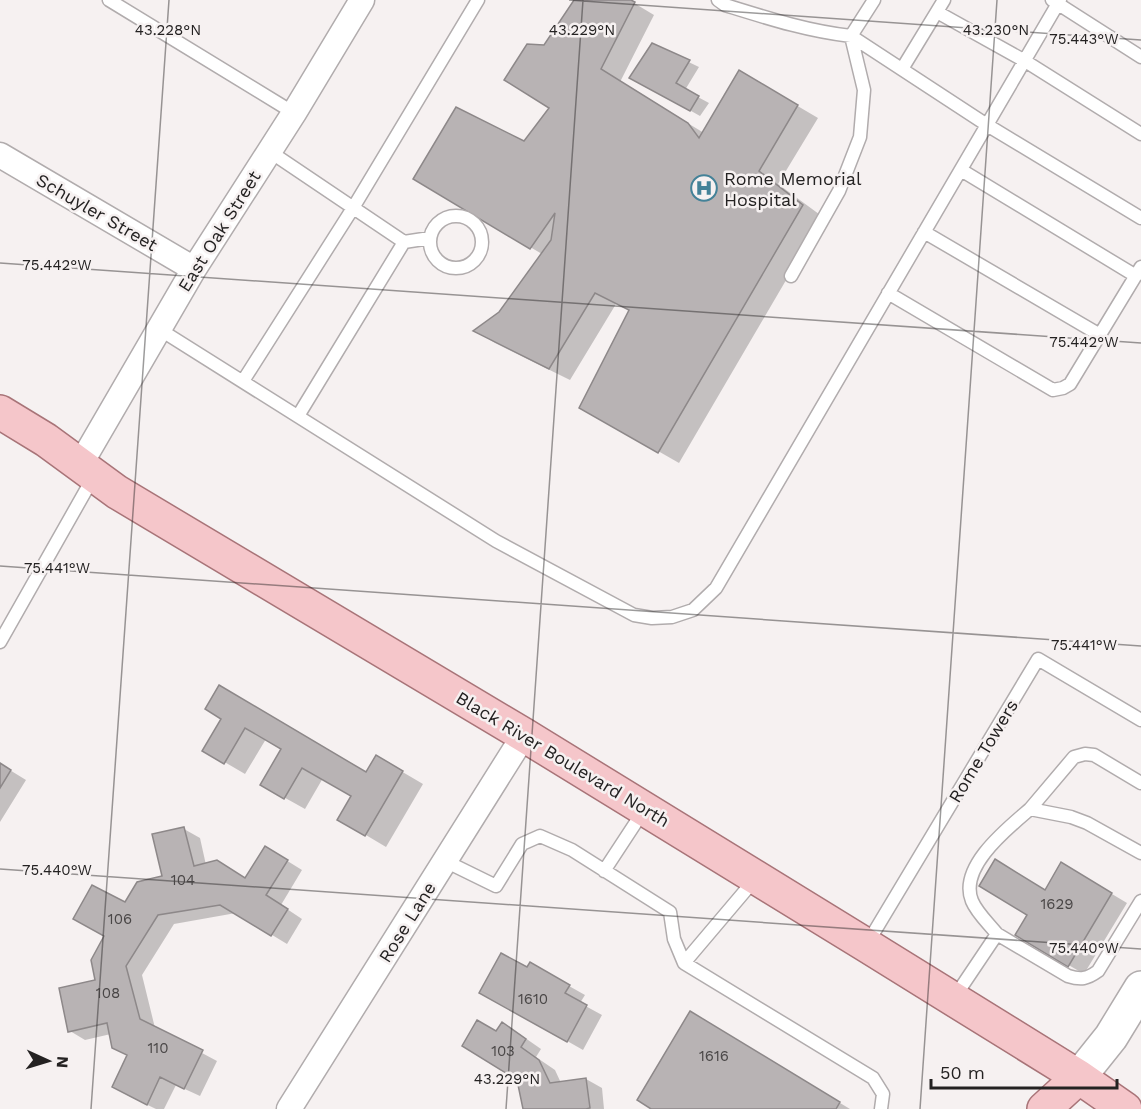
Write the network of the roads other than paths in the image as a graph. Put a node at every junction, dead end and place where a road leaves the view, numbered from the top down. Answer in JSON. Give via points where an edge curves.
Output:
{"nodes":[{"id":1,"x":109,"y":0,"type":"edge"},
{"id":2,"x":362,"y":0,"type":"edge"},
{"id":3,"x":718,"y":0,"type":"edge"},
{"id":4,"x":874,"y":0,"type":"edge"},
{"id":5,"x":944,"y":0,"type":"edge"},
{"id":6,"x":1057,"y":1,"type":"edge"},
{"id":7,"x":472,"y":2,"type":"edge"},
{"id":8,"x":937,"y":12,"type":"junction"},
{"id":9,"x":851,"y":36,"type":"junction"},
{"id":10,"x":1141,"y":57,"type":"edge"},
{"id":11,"x":1025,"y":61,"type":"junction"},
{"id":12,"x":902,"y":69,"type":"junction"},
{"id":13,"x":294,"y":113,"type":"junction"},
{"id":14,"x":987,"y":125,"type":"junction"},
{"id":15,"x":1141,"y":134,"type":"edge"},
{"id":16,"x":269,"y":151,"type":"junction"},
{"id":17,"x":0,"y":155,"type":"edge"},
{"id":18,"x":961,"y":170,"type":"junction"},
{"id":19,"x":354,"y":208,"type":"junction"},
{"id":20,"x":1141,"y":219,"type":"edge"},
{"id":21,"x":924,"y":232,"type":"junction"},
{"id":22,"x":430,"y":238,"type":"junction"},
{"id":23,"x":404,"y":242,"type":"junction"},
{"id":24,"x":194,"y":269,"type":"junction"},
{"id":25,"x":1138,"y":272,"type":"edge"},
{"id":26,"x":791,"y":276,"type":"dead end"},
{"id":27,"x":888,"y":293,"type":"junction"},
{"id":28,"x":159,"y":329,"type":"junction"},
{"id":29,"x":1100,"y":335,"type":"junction"},
{"id":30,"x":243,"y":381,"type":"junction"},
{"id":31,"x":0,"y":412,"type":"edge"},
{"id":32,"x":298,"y":416,"type":"junction"},
{"id":33,"x":87,"y":470,"type":"junction"},
{"id":34,"x":0,"y":642,"type":"edge"},
{"id":35,"x":1141,"y":720,"type":"edge"},
{"id":36,"x":524,"y":735,"type":"junction"},
{"id":37,"x":1141,"y":783,"type":"edge"},
{"id":38,"x":1030,"y":808,"type":"junction"},
{"id":39,"x":645,"y":809,"type":"junction"},
{"id":40,"x":1141,"y":853,"type":"edge"},
{"id":41,"x":446,"y":861,"type":"junction"},
{"id":42,"x":604,"y":871,"type":"junction"},
{"id":43,"x":756,"y":877,"type":"junction"},
{"id":44,"x":1141,"y":901,"type":"edge"},
{"id":45,"x":997,"y":934,"type":"junction"},
{"id":46,"x":866,"y":945,"type":"junction"},
{"id":47,"x":684,"y":963,"type":"junction"},
{"id":48,"x":1141,"y":988,"type":"edge"},
{"id":49,"x":954,"y":999,"type":"junction"},
{"id":50,"x":1079,"y":1077,"type":"junction"},
{"id":51,"x":290,"y":1109,"type":"edge"},
{"id":52,"x":881,"y":1109,"type":"edge"},
{"id":53,"x":1044,"y":1109,"type":"edge"},
{"id":54,"x":1125,"y":1109,"type":"edge"}],
"edges":[{"from":1,"to":13,"type":"lane"},
{"from":2,"to":13,"type":"street","name":"East Oak Street"},
{"from":3,"to":9,"type":"lane","via":[[783,23]]},
{"from":4,"to":9,"type":"lane"},
{"from":5,"to":8,"type":"lane"},
{"from":6,"to":10,"type":"lane"},
{"from":6,"to":11,"type":"lane"},
{"from":7,"to":19,"type":"lane"},
{"from":8,"to":11,"type":"lane"},
{"from":8,"to":12,"type":"lane"},
{"from":9,"to":12,"type":"lane"},
{"from":9,"to":26,"type":"lane","via":[[864,90],[860,137],[839,191]]},
{"from":11,"to":14,"type":"lane"},
{"from":11,"to":15,"type":"lane"},
{"from":12,"to":14,"type":"lane"},
{"from":13,"to":16,"type":"street","name":"East Oak Street"},
{"from":14,"to":18,"type":"lane"},
{"from":14,"to":20,"type":"lane"},
{"from":16,"to":19,"type":"lane"},
{"from":16,"to":24,"type":"street","name":"East Oak Street"},
{"from":17,"to":24,"type":"street","name":"Schuyler Street"},
{"from":18,"to":21,"type":"lane"},
{"from":18,"to":25,"type":"lane"},
{"from":19,"to":23,"type":"lane"},
{"from":19,"to":30,"type":"lane"},
{"from":21,"to":27,"type":"lane"},
{"from":21,"to":29,"type":"lane"},
{"from":22,"to":22,"type":"lane","via":[[434,257],[449,268],[473,264],[482,250],[481,231],[467,218],[448,217],[440,221]]},
{"from":22,"to":23,"type":"lane"},
{"from":23,"to":32,"type":"lane"},
{"from":24,"to":28,"type":"street","name":"East Oak Street"},
{"from":25,"to":29,"type":"lane"},
{"from":27,"to":29,"type":"lane","via":[[1053,390],[1071,384]]},
{"from":27,"to":32,"type":"lane","via":[[716,588],[693,610],[672,617],[634,615],[608,602],[496,541]]},
{"from":28,"to":30,"type":"lane"},
{"from":28,"to":33,"type":"street","name":"East Oak Street"},
{"from":30,"to":32,"type":"lane"},
{"from":31,"to":33,"type":"main road","name":"Black River Boulevard North"},
{"from":33,"to":34,"type":"lane"},
{"from":33,"to":36,"type":"main road","name":"Black River Boulevard North"},
{"from":35,"to":46,"type":"lane","name":"Rome Towers","via":[[1038,659]]},
{"from":36,"to":39,"type":"main road","name":"Black River Boulevard North"},
{"from":36,"to":41,"type":"street","name":"Rose Lane"},
{"from":37,"to":38,"type":"lane","via":[[1094,755],[1085,754],[1074,757]]},
{"from":38,"to":40,"type":"lane","via":[[1087,823]]},
{"from":38,"to":45,"type":"lane","via":[[982,856],[971,877],[972,904]]},
{"from":39,"to":42,"type":"lane"},
{"from":39,"to":43,"type":"main road","name":"Black River Boulevard North"},
{"from":41,"to":42,"type":"lane","via":[[496,886],[522,844],[540,836],[572,850]]},
{"from":41,"to":51,"type":"street","name":"Rose Lane"},
{"from":42,"to":47,"type":"lane","via":[[670,912],[674,939]]},
{"from":43,"to":46,"type":"main road","name":"Black River Boulevard North"},
{"from":43,"to":47,"type":"lane"},
{"from":44,"to":45,"type":"lane","via":[[1098,971],[1089,977],[1068,976]]},
{"from":45,"to":49,"type":"lane"},
{"from":46,"to":49,"type":"main road","name":"Black River Boulevard North"},
{"from":47,"to":52,"type":"lane","via":[[873,1078],[883,1094]]},
{"from":48,"to":50,"type":"street","via":[[1111,1037]]},
{"from":49,"to":50,"type":"main road","name":"Black River Boulevard North"},
{"from":50,"to":53,"type":"main road"},
{"from":50,"to":54,"type":"main road","name":"Black River Boulevard North"}]}
